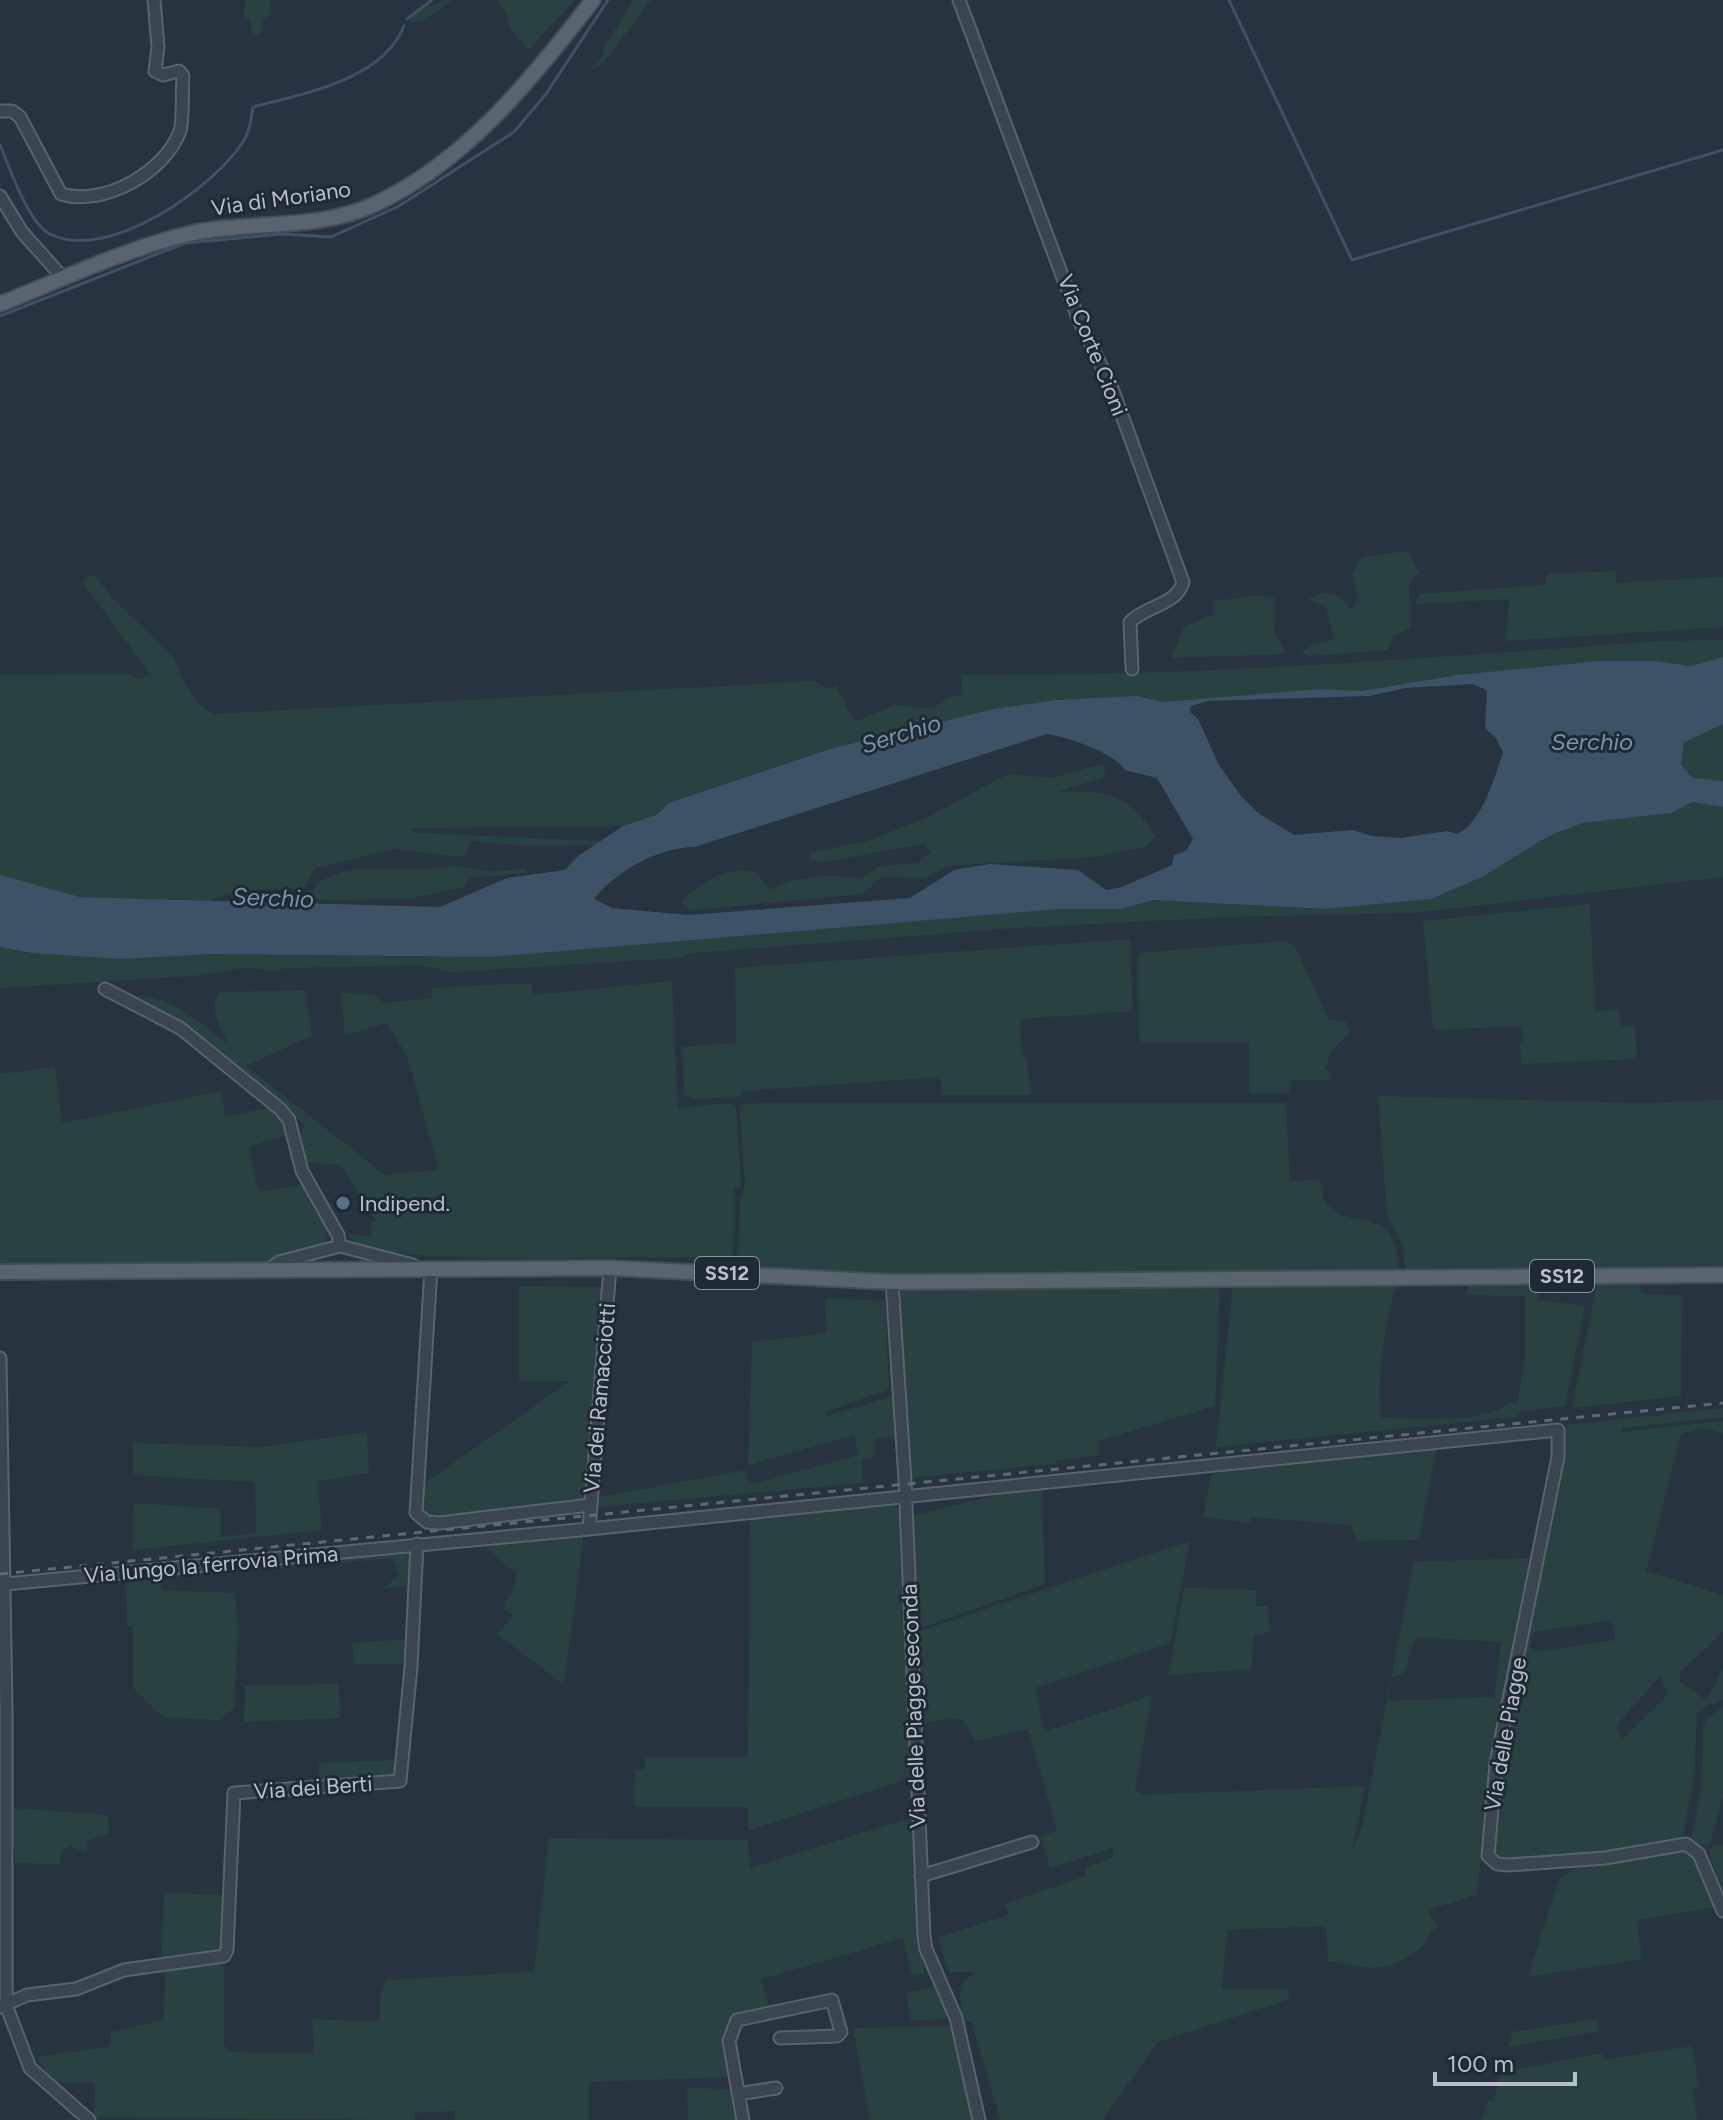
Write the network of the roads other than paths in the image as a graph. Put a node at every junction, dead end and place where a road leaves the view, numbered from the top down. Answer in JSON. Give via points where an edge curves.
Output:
{"nodes":[{"id":1,"x":154,"y":0,"type":"edge"},
{"id":2,"x":593,"y":0,"type":"edge"},
{"id":3,"x":959,"y":0,"type":"edge"},
{"id":4,"x":0,"y":111,"type":"edge"},
{"id":5,"x":0,"y":196,"type":"edge"},
{"id":6,"x":64,"y":279,"type":"junction"},
{"id":7,"x":0,"y":304,"type":"edge"},
{"id":8,"x":1132,"y":669,"type":"dead end"},
{"id":9,"x":105,"y":989,"type":"dead end"},
{"id":10,"x":340,"y":1246,"type":"junction"},
{"id":11,"x":426,"y":1268,"type":"junction"},
{"id":12,"x":610,"y":1268,"type":"junction"},
{"id":13,"x":268,"y":1270,"type":"junction"},
{"id":14,"x":0,"y":1272,"type":"edge"},
{"id":15,"x":1723,"y":1275,"type":"edge"},
{"id":16,"x":892,"y":1282,"type":"junction"},
{"id":17,"x":0,"y":1358,"type":"edge"},
{"id":18,"x":1558,"y":1430,"type":"joint"},
{"id":19,"x":905,"y":1495,"type":"junction"},
{"id":20,"x":590,"y":1505,"type":"junction"},
{"id":21,"x":589,"y":1529,"type":"junction"},
{"id":22,"x":417,"y":1544,"type":"junction"},
{"id":23,"x":5,"y":1584,"type":"junction"},
{"id":24,"x":2,"y":1620,"type":"edge"},
{"id":25,"x":1032,"y":1842,"type":"dead end"},
{"id":26,"x":921,"y":1876,"type":"junction"},
{"id":27,"x":1723,"y":1911,"type":"edge"},
{"id":28,"x":3,"y":2006,"type":"edge"},
{"id":29,"x":0,"y":2018,"type":"edge"},
{"id":30,"x":16,"y":2032,"type":"junction"},
{"id":31,"x":780,"y":2038,"type":"dead end"},
{"id":32,"x":776,"y":2088,"type":"dead end"},
{"id":33,"x":738,"y":2094,"type":"junction"},
{"id":34,"x":89,"y":2120,"type":"edge"},
{"id":35,"x":743,"y":2120,"type":"edge"},
{"id":36,"x":979,"y":2120,"type":"edge"}],
"edges":[{"from":1,"to":4,"type":"street","via":[[155,71],[179,71],[183,76],[181,129],[153,167],[113,190],[61,194],[20,117]]},
{"from":2,"to":6,"type":"main road","name":"Via di Moriano","via":[[511,100],[427,174],[389,197],[338,217],[186,234]]},
{"from":3,"to":8,"type":"street","name":"Via Corte Cioni","via":[[1183,582],[1175,597],[1130,622]]},
{"from":5,"to":6,"type":"street","via":[[22,232]]},
{"from":6,"to":7,"type":"main road","name":"Via di Moriano"},
{"from":9,"to":10,"type":"street","via":[[180,1028],[280,1109],[289,1120],[302,1171]]},
{"from":10,"to":11,"type":"street"},
{"from":10,"to":13,"type":"street","via":[[279,1262]]},
{"from":11,"to":12,"type":"main road","number":"SS12"},
{"from":11,"to":13,"type":"main road","number":"SS12"},
{"from":11,"to":20,"type":"street","via":[[416,1513],[439,1523]]},
{"from":12,"to":16,"type":"main road","number":"SS12"},
{"from":12,"to":20,"type":"street","name":"Via dei Ramacciotti"},
{"from":13,"to":14,"type":"main road","number":"SS12"},
{"from":15,"to":16,"type":"main road","number":"SS12"},
{"from":16,"to":19,"type":"street","name":"Via delle Piagge seconda"},
{"from":17,"to":23,"type":"street"},
{"from":18,"to":19,"type":"street","name":"Via lungo la ferrovia Prima"},
{"from":18,"to":27,"type":"street","name":"Via delle Piagge","via":[[1558,1457],[1496,1763],[1488,1856],[1509,1865],[1686,1844],[1699,1854]]},
{"from":19,"to":21,"type":"street","name":"Via lungo la ferrovia Prima"},
{"from":19,"to":26,"type":"street","name":"Via delle Piagge seconda"},
{"from":20,"to":21,"type":"street","name":"Via dei Ramacciotti"},
{"from":21,"to":22,"type":"street","name":"Via lungo la ferrovia Prima"},
{"from":22,"to":23,"type":"street","name":"Via lungo la ferrovia Prima"},
{"from":22,"to":28,"type":"street","name":"Via dei Berti","via":[[400,1781],[234,1793],[224,1956],[124,1970],[76,1989],[27,1995]]},
{"from":23,"to":24,"type":"street"},
{"from":24,"to":28,"type":"street"},
{"from":25,"to":26,"type":"street"},
{"from":26,"to":36,"type":"street","name":"Via delle Piagge seconda","via":[[926,1949],[956,2018]]},
{"from":28,"to":30,"type":"street"},
{"from":29,"to":30,"type":"street"},
{"from":30,"to":34,"type":"street","via":[[36,2075]]},
{"from":31,"to":33,"type":"street","via":[[837,2036],[841,2032],[834,2002],[737,2020],[729,2041]]},
{"from":32,"to":33,"type":"street"},
{"from":33,"to":35,"type":"street"}]}
